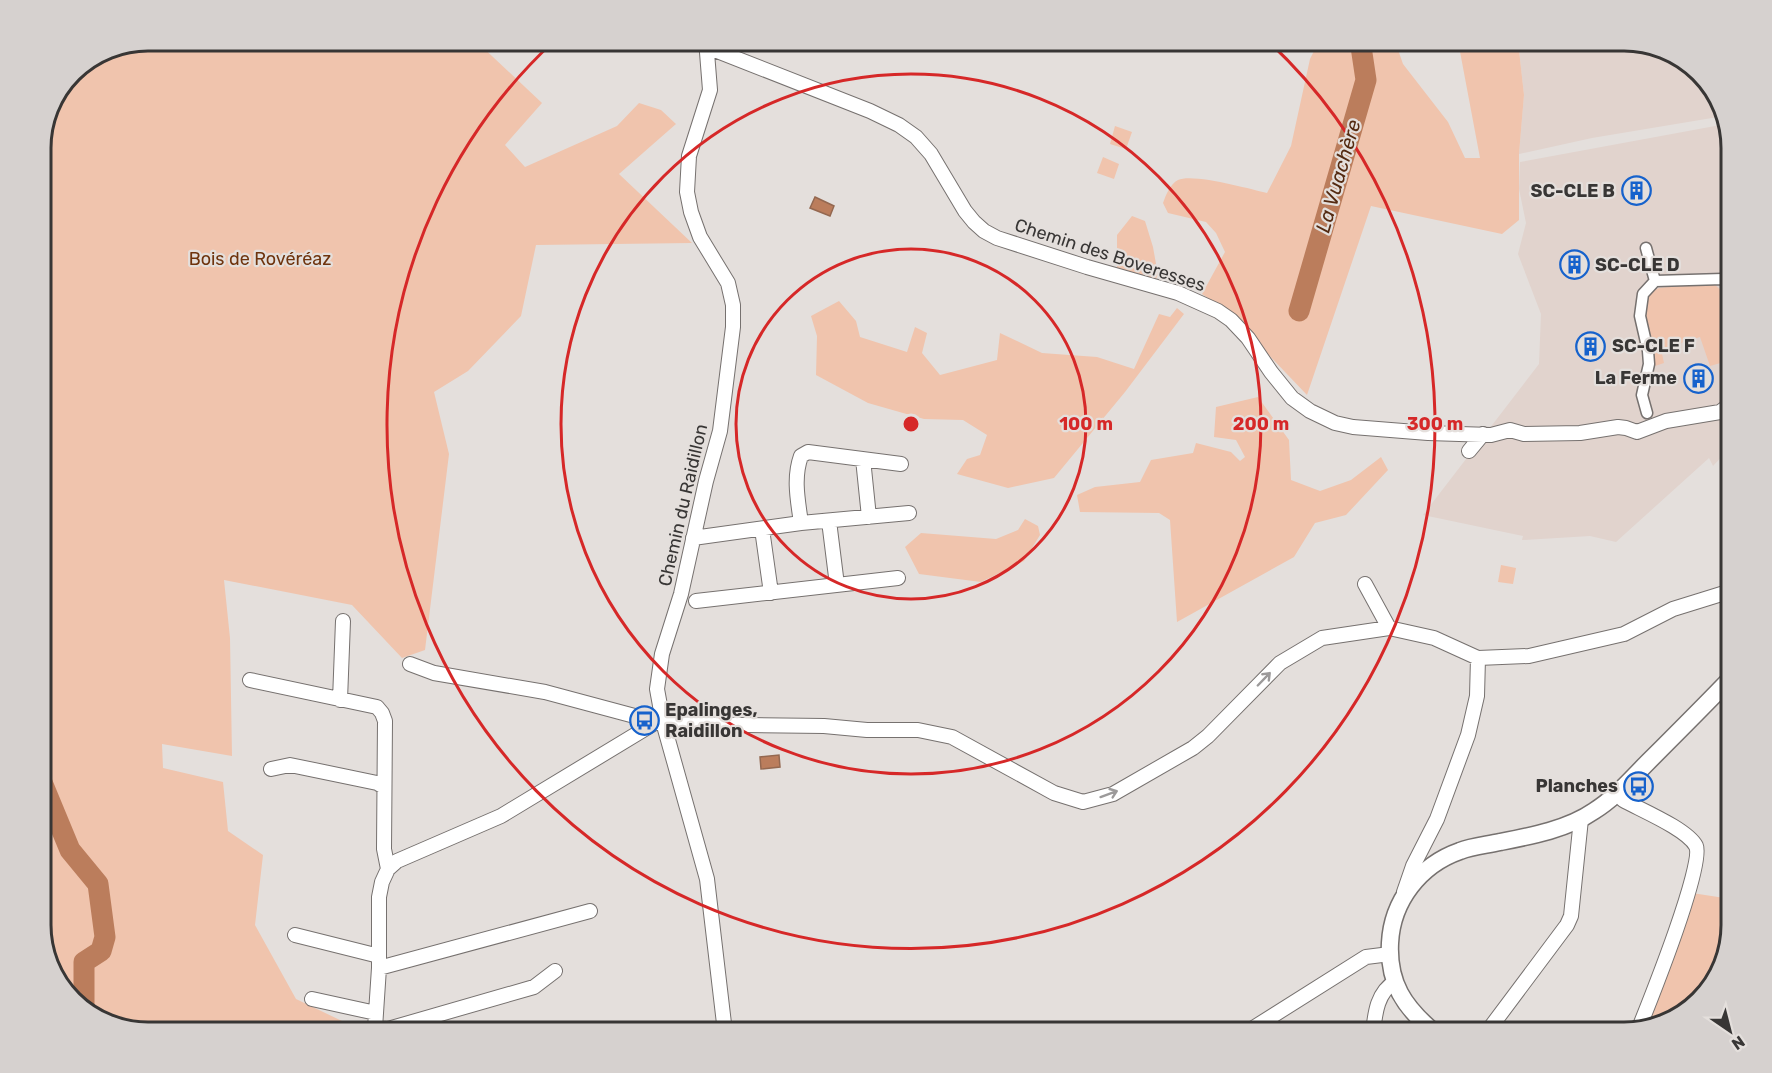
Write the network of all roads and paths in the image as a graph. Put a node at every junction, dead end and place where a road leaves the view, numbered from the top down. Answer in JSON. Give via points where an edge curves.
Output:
{"nodes":[{"id":1,"x":707,"y":51,"type":"edge"},
{"id":2,"x":723,"y":51,"type":"edge"},
{"id":3,"x":1646,"y":248,"type":"dead end"},
{"id":4,"x":1721,"y":277,"type":"edge"},
{"id":5,"x":1655,"y":281,"type":"junction"},
{"id":6,"x":1721,"y":411,"type":"edge"},
{"id":7,"x":1647,"y":413,"type":"dead end"},
{"id":8,"x":1483,"y":434,"type":"junction"},
{"id":9,"x":1469,"y":451,"type":"dead end"},
{"id":10,"x":863,"y":459,"type":"junction"},
{"id":11,"x":901,"y":464,"type":"dead end"},
{"id":12,"x":909,"y":513,"type":"dead end"},
{"id":13,"x":869,"y":517,"type":"junction"},
{"id":14,"x":830,"y":521,"type":"junction"},
{"id":15,"x":801,"y":523,"type":"junction"},
{"id":16,"x":762,"y":529,"type":"junction"},
{"id":17,"x":693,"y":538,"type":"junction"},
{"id":18,"x":898,"y":578,"type":"dead end"},
{"id":19,"x":1365,"y":584,"type":"dead end"},
{"id":20,"x":837,"y":585,"type":"junction"},
{"id":21,"x":771,"y":593,"type":"junction"},
{"id":22,"x":1721,"y":594,"type":"edge"},
{"id":23,"x":696,"y":601,"type":"dead end"},
{"id":24,"x":343,"y":621,"type":"dead end"},
{"id":25,"x":1389,"y":628,"type":"junction"},
{"id":26,"x":1478,"y":658,"type":"junction"},
{"id":27,"x":410,"y":664,"type":"dead end"},
{"id":28,"x":250,"y":680,"type":"dead end"},
{"id":29,"x":1721,"y":688,"type":"edge"},
{"id":30,"x":340,"y":699,"type":"junction"},
{"id":31,"x":660,"y":722,"type":"junction"},
{"id":32,"x":271,"y":769,"type":"dead end"},
{"id":33,"x":384,"y":787,"type":"junction"},
{"id":34,"x":1623,"y":800,"type":"dead end"},
{"id":35,"x":1581,"y":819,"type":"junction"},
{"id":36,"x":388,"y":869,"type":"junction"},
{"id":37,"x":1403,"y":897,"type":"junction"},
{"id":38,"x":590,"y":911,"type":"dead end"},
{"id":39,"x":295,"y":935,"type":"dead end"},
{"id":40,"x":1390,"y":954,"type":"junction"},
{"id":41,"x":379,"y":962,"type":"junction"},
{"id":42,"x":555,"y":971,"type":"dead end"},
{"id":43,"x":1395,"y":982,"type":"junction"},
{"id":44,"x":312,"y":999,"type":"dead end"},
{"id":45,"x":376,"y":1013,"type":"junction"},
{"id":46,"x":1642,"y":1020,"type":"edge"},
{"id":47,"x":375,"y":1022,"type":"edge"},
{"id":48,"x":412,"y":1022,"type":"edge"},
{"id":49,"x":724,"y":1022,"type":"edge"},
{"id":50,"x":1263,"y":1022,"type":"edge"},
{"id":51,"x":1375,"y":1022,"type":"edge"},
{"id":52,"x":1423,"y":1022,"type":"edge"},
{"id":53,"x":1494,"y":1022,"type":"edge"}],
"edges":[{"from":1,"to":17,"type":"street","name":"Chemin du Raidillon","via":[[710,90],[689,156],[687,192],[700,237],[728,283],[734,316],[722,420]]},
{"from":2,"to":8,"type":"street","name":"Chemin des Boveresses","via":[[899,125],[932,154],[965,211],[984,231],[1178,293],[1218,311],[1248,338],[1292,398],[1327,420],[1353,427]]},
{"from":3,"to":5,"type":"street"},
{"from":4,"to":5,"type":"street"},
{"from":5,"to":7,"type":"street","via":[[1643,294],[1640,316],[1649,364],[1642,395]]},
{"from":6,"to":8,"type":"street","name":"Chemin des Boveresses","via":[[1666,421],[1639,432],[1618,427],[1580,433],[1524,434],[1510,430]]},
{"from":8,"to":9,"type":"street"},
{"from":10,"to":11,"type":"street"},
{"from":10,"to":13,"type":"street"},
{"from":10,"to":15,"type":"street","via":[[808,452],[801,456],[796,489]]},
{"from":12,"to":13,"type":"street"},
{"from":13,"to":14,"type":"street"},
{"from":14,"to":15,"type":"street"},
{"from":14,"to":20,"type":"street"},
{"from":15,"to":16,"type":"street"},
{"from":16,"to":17,"type":"street"},
{"from":16,"to":21,"type":"street"},
{"from":17,"to":31,"type":"street","name":"Chemin du Raidillon","via":[[659,668]]},
{"from":18,"to":20,"type":"street"},
{"from":19,"to":25,"type":"street"},
{"from":20,"to":21,"type":"street"},
{"from":21,"to":23,"type":"street"},
{"from":22,"to":26,"type":"street","via":[[1672,609],[1624,634],[1529,656]]},
{"from":24,"to":30,"type":"street"},
{"from":25,"to":26,"type":"street","via":[[1434,638]]},
{"from":31,"to":25,"type":"street","one_way":true,"via":[[918,730],[952,737],[1054,793],[1083,802],[1113,794],[1193,748],[1280,663],[1322,638]]},
{"from":26,"to":37,"type":"street","via":[[1477,696],[1468,735]]},
{"from":27,"to":31,"type":"street","via":[[434,673],[545,692]]},
{"from":28,"to":30,"type":"street"},
{"from":29,"to":35,"type":"street","via":[[1615,795]]},
{"from":30,"to":33,"type":"street","via":[[377,708],[382,713]]},
{"from":31,"to":36,"type":"street","via":[[501,816],[397,861]]},
{"from":31,"to":49,"type":"street","name":"Chemin du Raidillon","via":[[707,879]]},
{"from":32,"to":33,"type":"street","via":[[290,765]]},
{"from":33,"to":36,"type":"street","via":[[384,849]]},
{"from":34,"to":46,"type":"street","via":[[1683,832],[1697,850],[1694,875]]},
{"from":35,"to":37,"type":"street","via":[[1461,850],[1420,875]]},
{"from":35,"to":53,"type":"street","via":[[1571,916]]},
{"from":36,"to":41,"type":"street","via":[[379,897]]},
{"from":37,"to":40,"type":"street","via":[[1394,917]]},
{"from":38,"to":41,"type":"street"},
{"from":39,"to":41,"type":"street"},
{"from":40,"to":43,"type":"street"},
{"from":40,"to":50,"type":"street","via":[[1366,957]]},
{"from":41,"to":45,"type":"street"},
{"from":42,"to":48,"type":"street","via":[[534,987]]},
{"from":43,"to":51,"type":"street","via":[[1380,996]]},
{"from":43,"to":52,"type":"street"},
{"from":44,"to":45,"type":"street"},
{"from":45,"to":47,"type":"street"}]}
